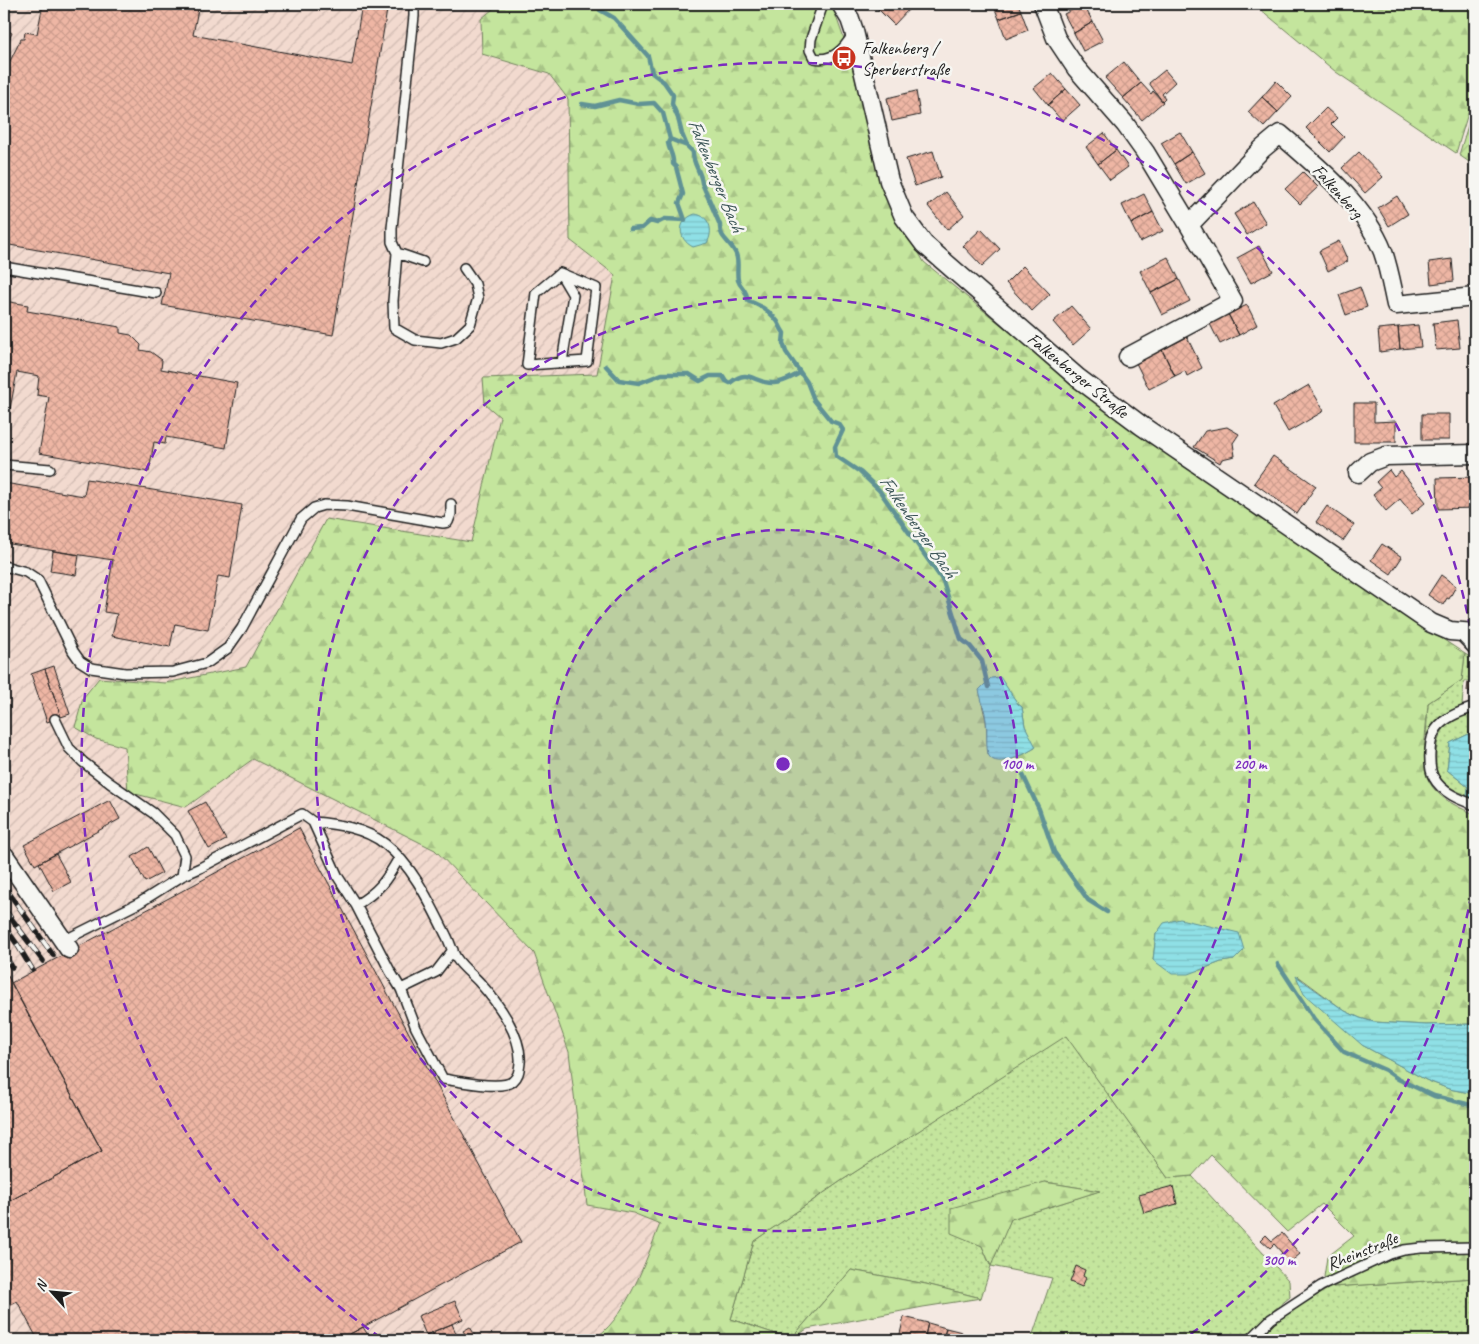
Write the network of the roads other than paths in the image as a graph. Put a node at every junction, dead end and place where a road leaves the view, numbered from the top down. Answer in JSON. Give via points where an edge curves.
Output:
{"nodes":[{"id":1,"x":414,"y":4,"type":"edge"},
{"id":2,"x":823,"y":4,"type":"edge"},
{"id":3,"x":842,"y":4,"type":"edge"},
{"id":4,"x":1043,"y":4,"type":"edge"},
{"id":5,"x":854,"y":31,"type":"junction"},
{"id":6,"x":1189,"y":225,"type":"junction"},
{"id":7,"x":397,"y":253,"type":"junction"},
{"id":8,"x":423,"y":262,"type":"dead end"},
{"id":9,"x":4,"y":266,"type":"edge"},
{"id":10,"x":464,"y":268,"type":"dead end"},
{"id":11,"x":560,"y":273,"type":"junction"},
{"id":12,"x":156,"y":293,"type":"dead end"},
{"id":13,"x":1475,"y":297,"type":"edge"},
{"id":14,"x":1128,"y":357,"type":"dead end"},
{"id":15,"x":562,"y":362,"type":"junction"},
{"id":16,"x":1475,"y":454,"type":"edge"},
{"id":17,"x":4,"y":465,"type":"edge"},
{"id":18,"x":50,"y":470,"type":"dead end"},
{"id":19,"x":1358,"y":473,"type":"dead end"},
{"id":20,"x":451,"y":504,"type":"dead end"},
{"id":21,"x":4,"y":566,"type":"edge"},
{"id":22,"x":1457,"y":632,"type":"junction"},
{"id":23,"x":1475,"y":633,"type":"edge"},
{"id":24,"x":1475,"y":651,"type":"edge"},
{"id":25,"x":1475,"y":707,"type":"edge"},
{"id":26,"x":55,"y":719,"type":"dead end"},
{"id":27,"x":1475,"y":805,"type":"edge"},
{"id":28,"x":313,"y":822,"type":"junction"},
{"id":29,"x":4,"y":855,"type":"edge"},
{"id":30,"x":399,"y":858,"type":"junction"},
{"id":31,"x":182,"y":876,"type":"junction"},
{"id":32,"x":356,"y":905,"type":"junction"},
{"id":33,"x":66,"y":945,"type":"joint"},
{"id":34,"x":453,"y":950,"type":"junction"},
{"id":35,"x":401,"y":989,"type":"junction"},
{"id":36,"x":1475,"y":1247,"type":"edge"},
{"id":37,"x":1250,"y":1340,"type":"edge"}],
"edges":[{"from":1,"to":7,"type":"lane","via":[[392,228],[392,242]]},
{"from":2,"to":5,"type":"lane","via":[[811,39],[810,50],[814,58],[836,55]]},
{"from":3,"to":5,"type":"street","name":"Falkenberger Straße"},
{"from":4,"to":6,"type":"street","via":[[1056,38],[1076,68],[1145,152]]},
{"from":5,"to":22,"type":"street","name":"Falkenberger Straße","via":[[889,181],[904,217],[924,244],[1078,378],[1142,426],[1424,618],[1444,630]]},
{"from":6,"to":13,"type":"street","name":"Falkenberg","via":[[1280,134],[1360,213],[1383,252],[1396,305]]},
{"from":6,"to":14,"type":"street","via":[[1233,301]]},
{"from":7,"to":8,"type":"lane"},
{"from":7,"to":10,"type":"lane","via":[[394,328],[415,340],[441,343],[456,338],[470,325],[478,298],[475,284]]},
{"from":9,"to":12,"type":"lane"},
{"from":11,"to":15,"type":"lane","via":[[573,295]]},
{"from":11,"to":15,"type":"lane","via":[[596,288],[586,361]]},
{"from":11,"to":15,"type":"lane","via":[[536,293],[527,365]]},
{"from":16,"to":19,"type":"street","via":[[1386,456],[1370,462]]},
{"from":17,"to":18,"type":"lane"},
{"from":20,"to":21,"type":"lane","via":[[448,522],[443,523],[347,506],[314,508],[301,519],[288,539],[242,628],[228,648],[207,663],[173,672],[125,673],[91,668],[73,651],[38,580],[26,572]]},
{"from":22,"to":23,"type":"street"},
{"from":22,"to":24,"type":"lane"},
{"from":25,"to":27,"type":"lane","via":[[1447,718],[1434,733],[1430,746],[1433,778],[1458,799]]},
{"from":26,"to":31,"type":"lane","via":[[69,748],[83,762],[153,813],[175,835],[185,856]]},
{"from":28,"to":30,"type":"lane","via":[[376,837]]},
{"from":28,"to":31,"type":"lane","via":[[302,814]]},
{"from":28,"to":32,"type":"lane","via":[[338,877]]},
{"from":29,"to":33,"type":"street"},
{"from":30,"to":32,"type":"lane","via":[[385,882]]},
{"from":30,"to":34,"type":"lane","via":[[428,900]]},
{"from":31,"to":33,"type":"lane"},
{"from":32,"to":35,"type":"lane"},
{"from":34,"to":35,"type":"lane","via":[[436,972]]},
{"from":34,"to":35,"type":"lane","via":[[513,1030],[520,1058],[515,1080],[495,1085],[443,1079],[416,1028]]},
{"from":36,"to":37,"type":"lane","name":"Rheinstraße","via":[[1421,1248],[1390,1254],[1321,1286],[1271,1319]]}]}
